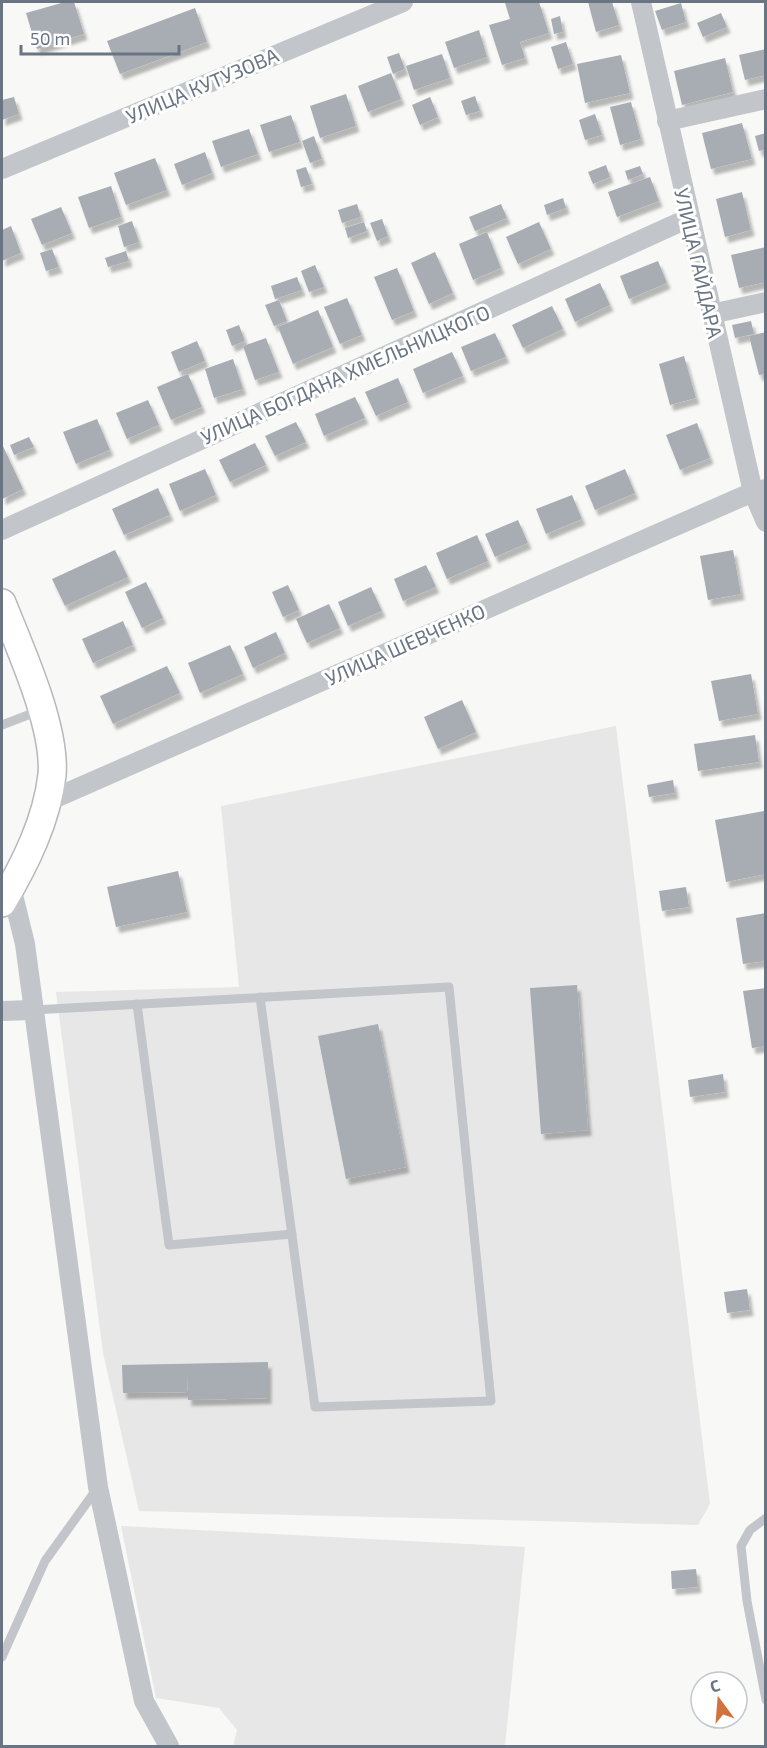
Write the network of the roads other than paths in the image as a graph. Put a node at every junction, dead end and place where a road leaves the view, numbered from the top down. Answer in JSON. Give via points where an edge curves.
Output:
{"nodes":[{"id":1,"x":403,"y":2,"type":"edge"},
{"id":2,"x":641,"y":2,"type":"edge"},
{"id":3,"x":765,"y":99,"type":"edge"},
{"id":4,"x":667,"y":120,"type":"junction"},
{"id":5,"x":2,"y":169,"type":"edge"},
{"id":6,"x":688,"y":218,"type":"junction"},
{"id":7,"x":765,"y":302,"type":"edge"},
{"id":8,"x":711,"y":315,"type":"junction"},
{"id":9,"x":759,"y":491,"type":"edge"},
{"id":10,"x":765,"y":522,"type":"edge"},
{"id":11,"x":2,"y":530,"type":"edge"},
{"id":12,"x":2,"y":603,"type":"edge"},
{"id":13,"x":40,"y":710,"type":"junction"},
{"id":14,"x":2,"y":725,"type":"edge"},
{"id":15,"x":46,"y":802,"type":"junction"},
{"id":16,"x":6,"y":895,"type":"edge"},
{"id":17,"x":260,"y":997,"type":"junction"},
{"id":18,"x":137,"y":1004,"type":"junction"},
{"id":19,"x":32,"y":1010,"type":"junction"},
{"id":20,"x":2,"y":1011,"type":"edge"},
{"id":21,"x":292,"y":1234,"type":"junction"},
{"id":22,"x":98,"y":1487,"type":"junction"},
{"id":23,"x":765,"y":1518,"type":"edge"},
{"id":24,"x":2,"y":1657,"type":"edge"},
{"id":25,"x":765,"y":1700,"type":"edge"},
{"id":26,"x":169,"y":1746,"type":"edge"}],
"edges":[{"from":1,"to":5,"type":"street","name":"УЛИЦА КУТУЗОВА"},
{"from":2,"to":4,"type":"street","name":"УЛИЦА ГАЙДАРА"},
{"from":3,"to":4,"type":"street"},
{"from":4,"to":6,"type":"street","name":"УЛИЦА ГАЙДАРА"},
{"from":6,"to":8,"type":"street","name":"УЛИЦА ГАЙДАРА"},
{"from":6,"to":11,"type":"street","name":"УЛИЦА БОГДАНА ХМЕЛЬНИЦКОГО"},
{"from":7,"to":8,"type":"street"},
{"from":8,"to":9,"type":"street","name":"УЛИЦА ГАЙДАРА"},
{"from":9,"to":10,"type":"street","name":"УЛИЦА ГАЙДАРА"},
{"from":9,"to":15,"type":"street","name":"УЛИЦА ШЕВЧЕНКО"},
{"from":12,"to":13,"type":"main road"},
{"from":13,"to":14,"type":"lane"},
{"from":13,"to":15,"type":"main road","via":[[50,745],[52,774]]},
{"from":15,"to":16,"type":"main road","via":[[36,837]]},
{"from":16,"to":19,"type":"street","via":[[25,944]]},
{"from":17,"to":18,"type":"lane"},
{"from":17,"to":21,"type":"lane"},
{"from":17,"to":21,"type":"lane","via":[[449,987],[490,1401],[315,1407]]},
{"from":18,"to":19,"type":"lane"},
{"from":18,"to":21,"type":"lane","via":[[170,1245]]},
{"from":19,"to":20,"type":"street"},
{"from":19,"to":22,"type":"street"},
{"from":22,"to":24,"type":"lane","via":[[45,1561]]},
{"from":22,"to":26,"type":"street","via":[[144,1701]]},
{"from":23,"to":25,"type":"lane","via":[[750,1530],[741,1546]]}]}
